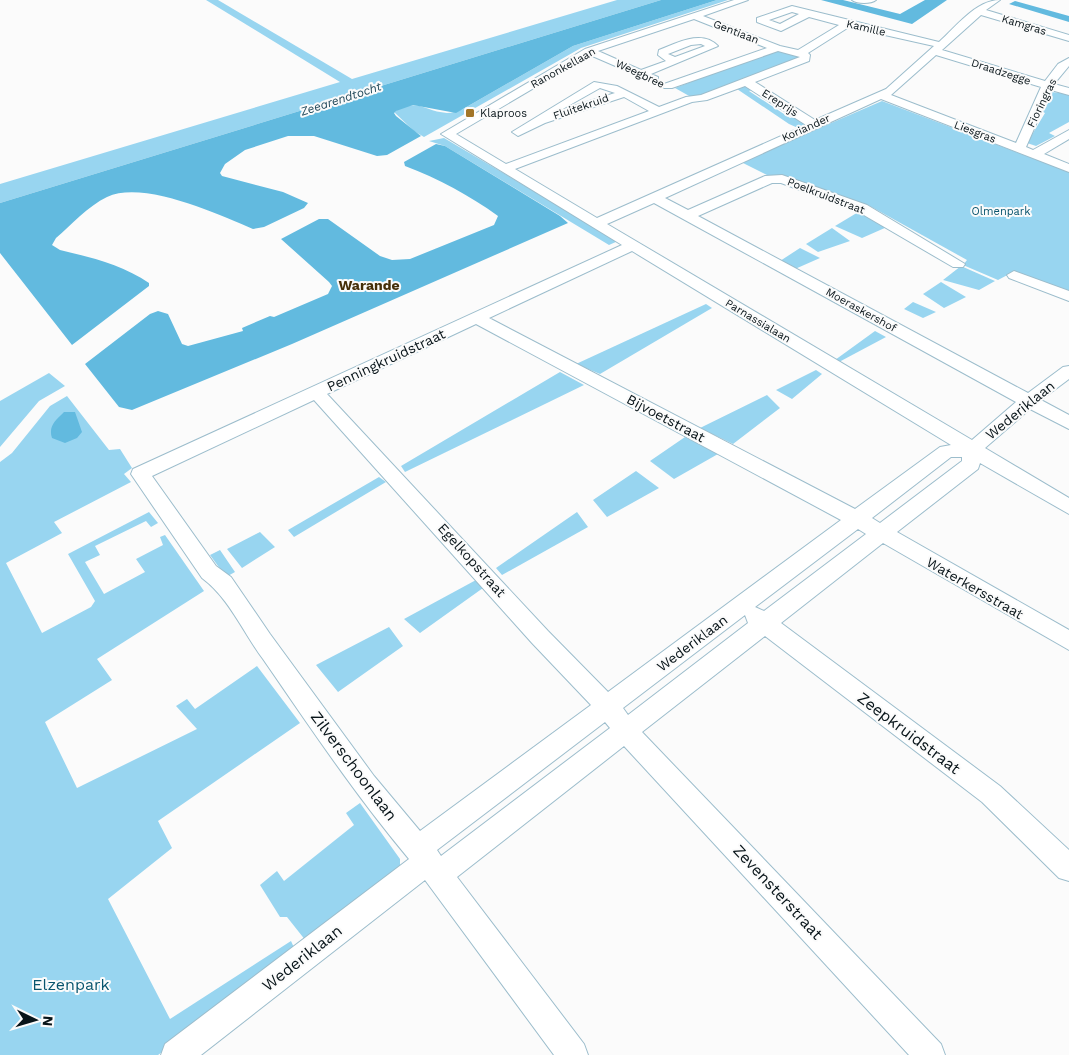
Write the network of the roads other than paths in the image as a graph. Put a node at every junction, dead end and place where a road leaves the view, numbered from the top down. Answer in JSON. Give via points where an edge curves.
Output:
{"nodes":[{"id":1,"x":743,"y":0,"type":"edge"},
{"id":2,"x":857,"y":0,"type":"edge"},
{"id":3,"x":871,"y":0,"type":"edge"},
{"id":4,"x":995,"y":0,"type":"edge"},
{"id":5,"x":979,"y":11,"type":"junction"},
{"id":6,"x":808,"y":13,"type":"junction"},
{"id":7,"x":694,"y":16,"type":"junction"},
{"id":8,"x":847,"y":24,"type":"junction"},
{"id":9,"x":1069,"y":38,"type":"edge"},
{"id":10,"x":777,"y":48,"type":"junction"},
{"id":11,"x":937,"y":48,"type":"junction"},
{"id":12,"x":589,"y":51,"type":"junction"},
{"id":13,"x":800,"y":53,"type":"junction"},
{"id":14,"x":675,"y":61,"type":"dead end"},
{"id":15,"x":1069,"y":61,"type":"edge"},
{"id":16,"x":642,"y":73,"type":"junction"},
{"id":17,"x":746,"y":82,"type":"junction"},
{"id":18,"x":668,"y":86,"type":"junction"},
{"id":19,"x":1048,"y":87,"type":"junction"},
{"id":20,"x":1069,"y":92,"type":"edge"},
{"id":21,"x":622,"y":94,"type":"junction"},
{"id":22,"x":881,"y":96,"type":"junction"},
{"id":23,"x":690,"y":99,"type":"junction"},
{"id":24,"x":658,"y":111,"type":"junction"},
{"id":25,"x":541,"y":121,"type":"junction"},
{"id":26,"x":814,"y":124,"type":"junction"},
{"id":27,"x":518,"y":132,"type":"dead end"},
{"id":28,"x":447,"y":134,"type":"joint"},
{"id":29,"x":1069,"y":134,"type":"edge"},
{"id":30,"x":1019,"y":148,"type":"junction"},
{"id":31,"x":1035,"y":154,"type":"junction"},
{"id":32,"x":1069,"y":168,"type":"edge"},
{"id":33,"x":504,"y":169,"type":"junction"},
{"id":34,"x":654,"y":196,"type":"junction"},
{"id":35,"x":688,"y":215,"type":"junction"},
{"id":36,"x":596,"y":224,"type":"junction"},
{"id":37,"x":632,"y":246,"type":"junction"},
{"id":38,"x":958,"y":264,"type":"dead end"},
{"id":39,"x":1014,"y":275,"type":"dead end"},
{"id":40,"x":1069,"y":296,"type":"edge"},
{"id":41,"x":476,"y":318,"type":"junction"},
{"id":42,"x":1069,"y":371,"type":"edge"},
{"id":43,"x":316,"y":392,"type":"junction"},
{"id":44,"x":1029,"y":401,"type":"junction"},
{"id":45,"x":1069,"y":423,"type":"edge"},
{"id":46,"x":972,"y":450,"type":"junction"},
{"id":47,"x":140,"y":474,"type":"joint"},
{"id":48,"x":1069,"y":507,"type":"edge"},
{"id":49,"x":857,"y":519,"type":"junction"},
{"id":50,"x":881,"y":534,"type":"junction"},
{"id":51,"x":742,"y":605,"type":"junction"},
{"id":52,"x":764,"y":624,"type":"junction"},
{"id":53,"x":1069,"y":641,"type":"edge"},
{"id":54,"x":607,"y":706,"type":"junction"},
{"id":55,"x":626,"y":730,"type":"junction"},
{"id":56,"x":427,"y":861,"type":"junction"},
{"id":57,"x":1069,"y":868,"type":"edge"},
{"id":58,"x":176,"y":1055,"type":"edge"},
{"id":59,"x":573,"y":1055,"type":"edge"},
{"id":60,"x":930,"y":1055,"type":"edge"}],
"edges":[{"from":1,"to":7,"type":"street","name":"Ranonkellaan"},
{"from":2,"to":3,"type":"street"},
{"from":4,"to":5,"type":"street","name":"Koriander"},
{"from":5,"to":9,"type":"street","name":"Kamgras"},
{"from":5,"to":11,"type":"street","name":"Koriander"},
{"from":6,"to":6,"type":"street","name":"Kamille","via":[[792,9],[760,20],[781,28]]},
{"from":6,"to":8,"type":"street","name":"Kamille"},
{"from":7,"to":10,"type":"street","name":"Gentiaan"},
{"from":7,"to":12,"type":"street","name":"Ranonkellaan"},
{"from":8,"to":11,"type":"street","name":"Kamille"},
{"from":8,"to":13,"type":"street"},
{"from":10,"to":13,"type":"street"},
{"from":10,"to":18,"type":"street"},
{"from":11,"to":19,"type":"street","name":"Draadzegge"},
{"from":11,"to":22,"type":"street","name":"Koriander"},
{"from":12,"to":16,"type":"street","name":"Weegbree"},
{"from":12,"to":28,"type":"street","name":"Ranonkellaan"},
{"from":13,"to":17,"type":"street","via":[[805,59]]},
{"from":14,"to":16,"type":"street"},
{"from":15,"to":19,"type":"street","name":"Fioringras","via":[[1061,65]]},
{"from":16,"to":18,"type":"street","name":"Weegbree"},
{"from":17,"to":23,"type":"street","via":[[704,98]]},
{"from":17,"to":26,"type":"street","name":"Ereprijs"},
{"from":18,"to":23,"type":"street","name":"Weegbree"},
{"from":19,"to":20,"type":"street","name":"Draadzegge"},
{"from":19,"to":30,"type":"street","name":"Fioringras"},
{"from":21,"to":24,"type":"street","name":"Fluitekruid"},
{"from":21,"to":25,"type":"street","name":"Fluitekruid"},
{"from":21,"to":25,"type":"street","name":"Fluitekruid","via":[[602,85],[593,85]]},
{"from":22,"to":26,"type":"street","name":"Koriander"},
{"from":22,"to":30,"type":"street","name":"Liesgras"},
{"from":23,"to":24,"type":"street"},
{"from":24,"to":33,"type":"street"},
{"from":25,"to":27,"type":"street","name":"Fluitekruid"},
{"from":26,"to":34,"type":"street","name":"Koriander"},
{"from":28,"to":33,"type":"street","name":"Parnassialaan"},
{"from":29,"to":31,"type":"street","name":"Fioringras"},
{"from":30,"to":31,"type":"street","name":"Liesgras"},
{"from":31,"to":32,"type":"street","name":"Liesgras"},
{"from":33,"to":36,"type":"street","name":"Parnassialaan"},
{"from":34,"to":35,"type":"street","name":"Moeraskershof"},
{"from":34,"to":36,"type":"street","name":"Koriander"},
{"from":35,"to":38,"type":"street","name":"Poelkruidstraat","via":[[770,179],[782,179],[862,208]]},
{"from":35,"to":44,"type":"street","name":"Moeraskershof"},
{"from":36,"to":37,"type":"street","name":"Parnassialaan"},
{"from":37,"to":41,"type":"street","name":"Penningkruidstraat"},
{"from":37,"to":46,"type":"street","name":"Parnassialaan"},
{"from":39,"to":40,"type":"street"},
{"from":41,"to":43,"type":"street","name":"Penningkruidstraat"},
{"from":41,"to":49,"type":"street","name":"Bijvoetstraat"},
{"from":42,"to":44,"type":"street","name":"Wederiklaan"},
{"from":43,"to":47,"type":"street","name":"Penningkruidstraat"},
{"from":43,"to":54,"type":"street","name":"Egelkopstraat"},
{"from":44,"to":45,"type":"street","name":"Moeraskershof"},
{"from":44,"to":46,"type":"street","name":"Wederiklaan"},
{"from":46,"to":48,"type":"street","name":"Parnassialaan"},
{"from":46,"to":49,"type":"street","name":"Wederiklaan","via":[[947,451]]},
{"from":46,"to":50,"type":"street","name":"Wederiklaan","via":[[971,464]]},
{"from":47,"to":56,"type":"street","name":"Zilverschoonlaan","via":[[208,572],[224,584],[365,784]]},
{"from":49,"to":50,"type":"street","name":"Bijvoetstraat"},
{"from":49,"to":51,"type":"street","name":"Wederiklaan"},
{"from":50,"to":52,"type":"street","name":"Wederiklaan"},
{"from":50,"to":53,"type":"street","name":"Waterkersstraat"},
{"from":51,"to":52,"type":"street","name":"Zeepkruidstraat"},
{"from":51,"to":54,"type":"street","name":"Wederiklaan"},
{"from":52,"to":55,"type":"street","name":"Wederiklaan"},
{"from":52,"to":57,"type":"street","name":"Zeepkruidstraat","via":[[991,794]]},
{"from":54,"to":55,"type":"street","name":"Egelkopstraat"},
{"from":54,"to":56,"type":"street","name":"Wederiklaan"},
{"from":55,"to":56,"type":"street","name":"Wederiklaan"},
{"from":55,"to":60,"type":"street","name":"Zevensterstraat"},
{"from":56,"to":58,"type":"street","name":"Wederiklaan"},
{"from":56,"to":59,"type":"street","name":"Zilverschoonlaan"}]}
